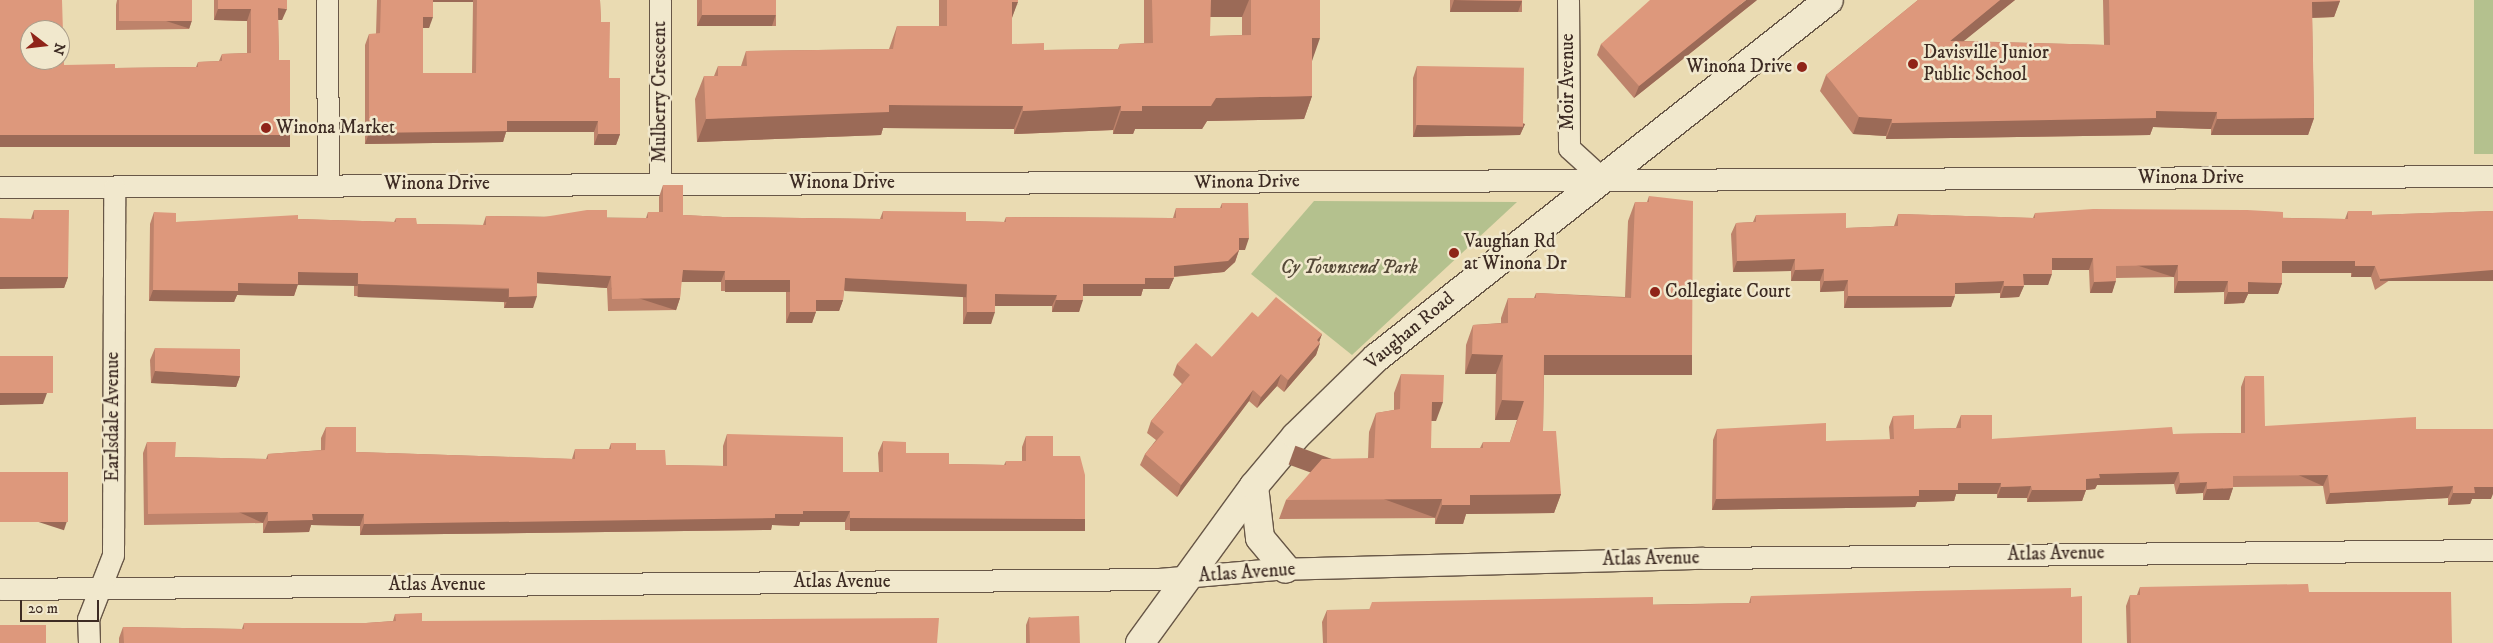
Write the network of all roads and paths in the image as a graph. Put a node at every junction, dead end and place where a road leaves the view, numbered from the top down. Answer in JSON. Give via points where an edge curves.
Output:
{"nodes":[{"id":1,"x":327,"y":0,"type":"edge"},
{"id":2,"x":660,"y":0,"type":"edge"},
{"id":3,"x":1568,"y":0,"type":"edge"},
{"id":4,"x":1829,"y":0,"type":"edge"},
{"id":5,"x":2493,"y":176,"type":"edge"},
{"id":6,"x":1603,"y":180,"type":"junction"},
{"id":7,"x":660,"y":183,"type":"junction"},
{"id":8,"x":328,"y":185,"type":"junction"},
{"id":9,"x":0,"y":187,"type":"edge"},
{"id":10,"x":114,"y":187,"type":"junction"},
{"id":11,"x":1254,"y":486,"type":"junction"},
{"id":12,"x":2493,"y":550,"type":"edge"},
{"id":13,"x":1286,"y":569,"type":"junction"},
{"id":14,"x":1184,"y":577,"type":"junction"},
{"id":15,"x":100,"y":588,"type":"junction"},
{"id":16,"x":0,"y":589,"type":"edge"},
{"id":17,"x":88,"y":643,"type":"edge"},
{"id":18,"x":1140,"y":643,"type":"edge"}],
"edges":[{"from":1,"to":8,"type":"street"},
{"from":2,"to":7,"type":"street","name":"Mulberry Crescent"},
{"from":3,"to":6,"type":"street","name":"Moir Avenue","via":[[1569,148]]},
{"from":4,"to":6,"type":"street","name":"Vaughan Road"},
{"from":5,"to":6,"type":"street","name":"Winona Drive"},
{"from":6,"to":7,"type":"street","name":"Winona Drive"},
{"from":6,"to":11,"type":"street","name":"Vaughan Road","via":[[1376,358],[1296,436]]},
{"from":7,"to":8,"type":"street","name":"Winona Drive"},
{"from":8,"to":10,"type":"street","name":"Winona Drive"},
{"from":9,"to":10,"type":"street","name":"Winona Drive"},
{"from":10,"to":15,"type":"street","name":"Earlsdale Avenue","via":[[113,556]]},
{"from":11,"to":13,"type":"street","via":[[1260,538]]},
{"from":11,"to":14,"type":"street","name":"Vaughan Road"},
{"from":12,"to":13,"type":"street","name":"Atlas Avenue","via":[[1703,558]]},
{"from":13,"to":14,"type":"street","name":"Atlas Avenue"},
{"from":14,"to":15,"type":"street","name":"Atlas Avenue"},
{"from":14,"to":18,"type":"street","name":"Vaughan Road"},
{"from":15,"to":16,"type":"street","name":"Atlas Avenue"},
{"from":15,"to":17,"type":"street","name":"Earlsdale Avenue","via":[[88,619]]}]}
